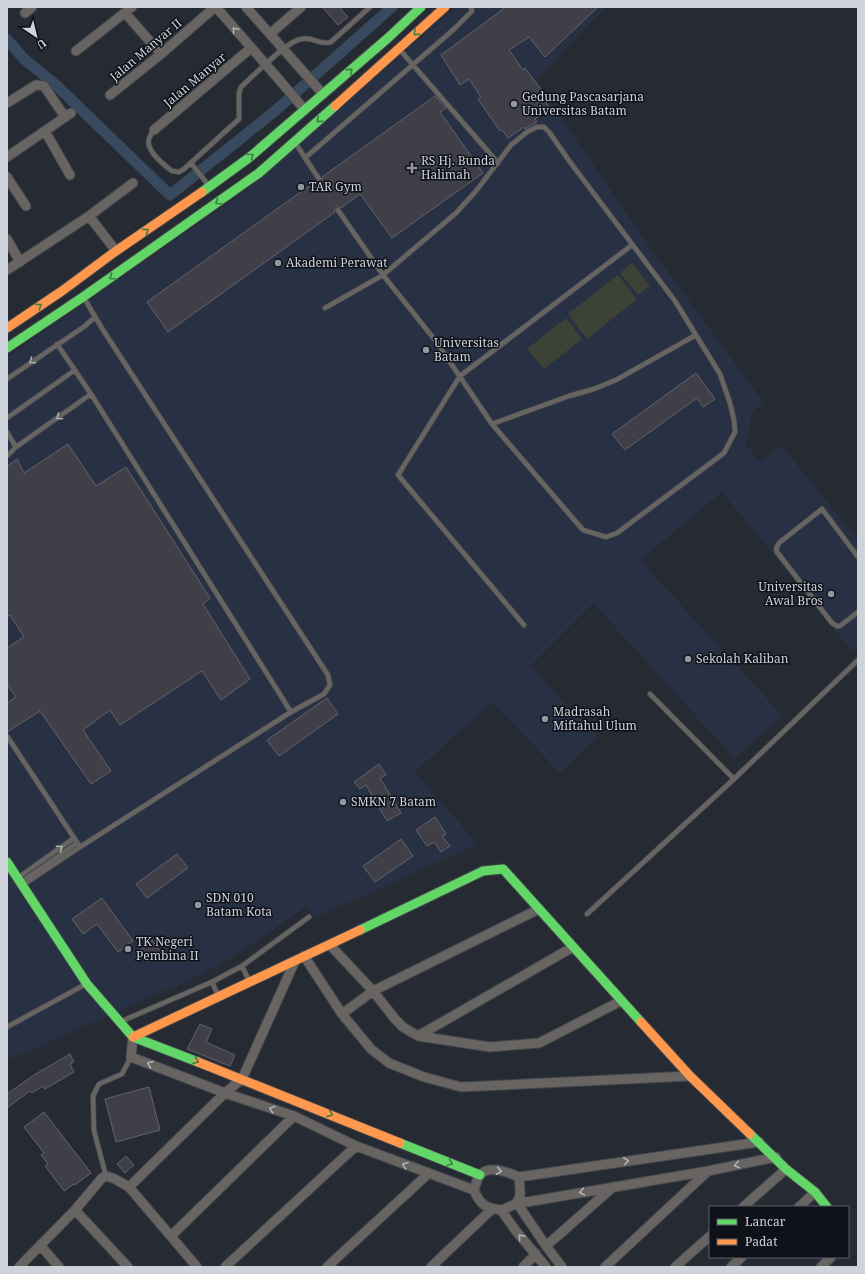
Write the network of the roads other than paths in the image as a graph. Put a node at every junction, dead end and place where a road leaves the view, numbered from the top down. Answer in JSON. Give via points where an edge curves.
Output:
{"nodes":[{"id":1,"x":132,"y":7,"type":"edge"},
{"id":2,"x":215,"y":7,"type":"edge"},
{"id":3,"x":246,"y":7,"type":"edge"},
{"id":4,"x":301,"y":7,"type":"edge"},
{"id":5,"x":370,"y":7,"type":"edge"},
{"id":6,"x":421,"y":7,"type":"edge"},
{"id":7,"x":445,"y":7,"type":"edge"},
{"id":8,"x":471,"y":7,"type":"edge"},
{"id":9,"x":125,"y":13,"type":"junction"},
{"id":10,"x":270,"y":34,"type":"junction"},
{"id":11,"x":251,"y":48,"type":"junction"},
{"id":12,"x":283,"y":49,"type":"junction"},
{"id":13,"x":398,"y":49,"type":"junction"},
{"id":14,"x":76,"y":51,"type":"dead end"},
{"id":15,"x":161,"y":54,"type":"junction"},
{"id":16,"x":266,"y":64,"type":"junction"},
{"id":17,"x":413,"y":64,"type":"junction"},
{"id":18,"x":323,"y":94,"type":"junction"},
{"id":19,"x":110,"y":95,"type":"dead end"},
{"id":20,"x":7,"y":103,"type":"edge"},
{"id":21,"x":305,"y":110,"type":"junction"},
{"id":22,"x":154,"y":130,"type":"joint"},
{"id":23,"x":45,"y":131,"type":"junction"},
{"id":24,"x":295,"y":142,"type":"junction"},
{"id":25,"x":7,"y":157,"type":"edge"},
{"id":26,"x":305,"y":158,"type":"junction"},
{"id":27,"x":191,"y":163,"type":"junction"},
{"id":28,"x":498,"y":163,"type":"junction"},
{"id":29,"x":70,"y":175,"type":"dead end"},
{"id":30,"x":7,"y":177,"type":"edge"},
{"id":31,"x":319,"y":179,"type":"dead end"},
{"id":32,"x":133,"y":183,"type":"dead end"},
{"id":33,"x":210,"y":188,"type":"junction"},
{"id":34,"x":26,"y":206,"type":"dead end"},
{"id":35,"x":338,"y":210,"type":"dead end"},
{"id":36,"x":89,"y":216,"type":"junction"},
{"id":37,"x":163,"y":219,"type":"junction"},
{"id":38,"x":174,"y":233,"type":"junction"},
{"id":39,"x":7,"y":239,"type":"edge"},
{"id":40,"x":632,"y":245,"type":"junction"},
{"id":41,"x":116,"y":251,"type":"junction"},
{"id":42,"x":20,"y":262,"type":"junction"},
{"id":43,"x":8,"y":267,"type":"edge"},
{"id":44,"x":383,"y":275,"type":"junction"},
{"id":45,"x":83,"y":297,"type":"junction"},
{"id":46,"x":325,"y":308,"type":"dead end"},
{"id":47,"x":95,"y":317,"type":"junction"},
{"id":48,"x":7,"y":328,"type":"edge"},
{"id":49,"x":696,"y":335,"type":"junction"},
{"id":50,"x":57,"y":344,"type":"junction"},
{"id":51,"x":7,"y":348,"type":"edge"},
{"id":52,"x":75,"y":370,"type":"junction"},
{"id":53,"x":460,"y":376,"type":"junction"},
{"id":54,"x":7,"y":379,"type":"edge"},
{"id":55,"x":91,"y":394,"type":"junction"},
{"id":56,"x":7,"y":418,"type":"edge"},
{"id":57,"x":492,"y":424,"type":"junction"},
{"id":58,"x":7,"y":432,"type":"edge"},
{"id":59,"x":16,"y":447,"type":"junction"},
{"id":60,"x":7,"y":456,"type":"edge"},
{"id":61,"x":858,"y":557,"type":"edge"},
{"id":62,"x":858,"y":612,"type":"edge"},
{"id":63,"x":524,"y":625,"type":"dead end"},
{"id":64,"x":858,"y":660,"type":"edge"},
{"id":65,"x":650,"y":694,"type":"dead end"},
{"id":66,"x":291,"y":712,"type":"junction"},
{"id":67,"x":7,"y":736,"type":"edge"},
{"id":68,"x":734,"y":779,"type":"junction"},
{"id":69,"x":77,"y":843,"type":"junction"},
{"id":70,"x":7,"y":862,"type":"edge"},
{"id":71,"x":20,"y":882,"type":"junction"},
{"id":72,"x":539,"y":909,"type":"junction"},
{"id":73,"x":587,"y":914,"type":"dead end"},
{"id":74,"x":309,"y":917,"type":"dead end"},
{"id":75,"x":330,"y":945,"type":"junction"},
{"id":76,"x":573,"y":947,"type":"junction"},
{"id":77,"x":304,"y":956,"type":"junction"},
{"id":78,"x":295,"y":961,"type":"junction"},
{"id":79,"x":242,"y":966,"type":"junction"},
{"id":80,"x":212,"y":982,"type":"junction"},
{"id":81,"x":250,"y":982,"type":"junction"},
{"id":82,"x":88,"y":984,"type":"junction"},
{"id":83,"x":373,"y":992,"type":"junction"},
{"id":84,"x":219,"y":997,"type":"junction"},
{"id":85,"x":621,"y":1001,"type":"junction"},
{"id":86,"x":342,"y":1014,"type":"junction"},
{"id":87,"x":120,"y":1022,"type":"junction"},
{"id":88,"x":7,"y":1027,"type":"edge"},
{"id":89,"x":418,"y":1036,"type":"junction"},
{"id":90,"x":133,"y":1037,"type":"junction"},
{"id":91,"x":131,"y":1057,"type":"junction"},
{"id":92,"x":690,"y":1076,"type":"junction"},
{"id":93,"x":242,"y":1079,"type":"junction"},
{"id":94,"x":225,"y":1093,"type":"junction"},
{"id":95,"x":294,"y":1116,"type":"junction"},
{"id":96,"x":759,"y":1142,"type":"junction"},
{"id":97,"x":356,"y":1146,"type":"junction"},
{"id":98,"x":776,"y":1157,"type":"junction"},
{"id":99,"x":786,"y":1169,"type":"junction"},
{"id":100,"x":708,"y":1171,"type":"junction"},
{"id":101,"x":428,"y":1174,"type":"junction"},
{"id":102,"x":480,"y":1175,"type":"junction"},
{"id":103,"x":106,"y":1176,"type":"junction"},
{"id":104,"x":519,"y":1177,"type":"junction"},
{"id":105,"x":130,"y":1187,"type":"junction"},
{"id":106,"x":612,"y":1187,"type":"junction"},
{"id":107,"x":474,"y":1190,"type":"junction"},
{"id":108,"x":815,"y":1192,"type":"junction"},
{"id":109,"x":518,"y":1201,"type":"junction"},
{"id":110,"x":744,"y":1206,"type":"edge"},
{"id":111,"x":800,"y":1206,"type":"edge"},
{"id":112,"x":826,"y":1206,"type":"edge"},
{"id":113,"x":492,"y":1209,"type":"junction"},
{"id":114,"x":75,"y":1210,"type":"junction"},
{"id":115,"x":501,"y":1210,"type":"junction"},
{"id":116,"x":171,"y":1236,"type":"junction"},
{"id":117,"x":709,"y":1237,"type":"edge"},
{"id":118,"x":40,"y":1245,"type":"junction"},
{"id":119,"x":546,"y":1246,"type":"junction"},
{"id":120,"x":536,"y":1254,"type":"junction"},
{"id":121,"x":741,"y":1258,"type":"edge"},
{"id":122,"x":830,"y":1258,"type":"edge"},
{"id":123,"x":18,"y":1267,"type":"edge"},
{"id":124,"x":59,"y":1267,"type":"edge"},
{"id":125,"x":128,"y":1267,"type":"edge"},
{"id":126,"x":197,"y":1267,"type":"edge"},
{"id":127,"x":224,"y":1267,"type":"edge"},
{"id":128,"x":327,"y":1267,"type":"edge"},
{"id":129,"x":431,"y":1267,"type":"edge"},
{"id":130,"x":523,"y":1267,"type":"edge"},
{"id":131,"x":546,"y":1267,"type":"edge"},
{"id":132,"x":562,"y":1267,"type":"edge"},
{"id":133,"x":605,"y":1267,"type":"edge"},
{"id":134,"x":675,"y":1267,"type":"edge"},
{"id":135,"x":731,"y":1267,"type":"edge"},
{"id":136,"x":821,"y":1267,"type":"edge"}],
"edges":[{"from":1,"to":9,"type":"street"},
{"from":11,"to":2,"type":"street","one_way":true},
{"from":2,"to":15,"type":"street","name":"Jalan Manyar II"},
{"from":3,"to":10,"type":"street"},
{"from":4,"to":10,"type":"street"},
{"from":5,"to":12,"type":"lane","via":[[326,44],[302,38],[294,40]]},
{"from":18,"to":6,"type":"street","one_way":true},
{"from":7,"to":13,"type":"street","one_way":true},
{"from":8,"to":17,"type":"lane","via":[[472,11],[453,30]]},
{"from":9,"to":14,"type":"street"},
{"from":9,"to":15,"type":"street"},
{"from":10,"to":12,"type":"street"},
{"from":11,"to":16,"type":"street"},
{"from":11,"to":22,"type":"street","name":"Jalan Manyar"},
{"from":12,"to":16,"type":"lane"},
{"from":12,"to":18,"type":"street"},
{"from":13,"to":17,"type":"lane"},
{"from":13,"to":24,"type":"street","one_way":true},
{"from":15,"to":19,"type":"street","name":"Jalan Manyar II"},
{"from":16,"to":21,"type":"street"},
{"from":16,"to":27,"type":"lane","via":[[241,87],[239,119]]},
{"from":17,"to":26,"type":"lane"},
{"from":17,"to":28,"type":"lane"},
{"from":18,"to":21,"type":"street"},
{"from":20,"to":23,"type":"street","via":[[36,84],[44,86],[68,115]]},
{"from":33,"to":21,"type":"street","one_way":true},
{"from":22,"to":27,"type":"lane","via":[[148,144],[168,168],[179,172]]},
{"from":23,"to":25,"type":"street"},
{"from":23,"to":29,"type":"street"},
{"from":24,"to":26,"type":"lane"},
{"from":24,"to":38,"type":"street","one_way":true,"via":[[259,173]]},
{"from":26,"to":31,"type":"lane"},
{"from":27,"to":33,"type":"lane"},
{"from":28,"to":40,"type":"lane","via":[[511,145],[527,132],[544,127]]},
{"from":28,"to":44,"type":"lane","via":[[456,213]]},
{"from":30,"to":34,"type":"street"},
{"from":32,"to":36,"type":"street"},
{"from":33,"to":37,"type":"street"},
{"from":35,"to":44,"type":"lane"},
{"from":36,"to":41,"type":"street"},
{"from":36,"to":42,"type":"street"},
{"from":37,"to":38,"type":"street"},
{"from":41,"to":37,"type":"street","one_way":true},
{"from":38,"to":45,"type":"street","one_way":true},
{"from":39,"to":42,"type":"street"},
{"from":40,"to":49,"type":"lane"},
{"from":40,"to":53,"type":"lane"},
{"from":48,"to":41,"type":"street","one_way":true},
{"from":42,"to":43,"type":"street"},
{"from":44,"to":46,"type":"lane"},
{"from":44,"to":53,"type":"lane"},
{"from":45,"to":47,"type":"lane"},
{"from":45,"to":51,"type":"street"},
{"from":47,"to":50,"type":"lane"},
{"from":47,"to":66,"type":"lane","via":[[328,676],[330,685],[324,694]]},
{"from":49,"to":57,"type":"lane","via":[[616,380]]},
{"from":49,"to":57,"type":"lane","via":[[720,374],[730,403],[735,432],[724,453],[617,533],[606,537],[583,530]]},
{"from":50,"to":52,"type":"lane"},
{"from":50,"to":54,"type":"lane","one_way":true},
{"from":52,"to":55,"type":"lane"},
{"from":52,"to":56,"type":"lane"},
{"from":53,"to":57,"type":"lane"},
{"from":53,"to":63,"type":"lane","via":[[398,474]]},
{"from":55,"to":59,"type":"lane","one_way":true},
{"from":55,"to":66,"type":"lane"},
{"from":58,"to":59,"type":"lane"},
{"from":59,"to":60,"type":"lane"},
{"from":61,"to":62,"type":"lane","via":[[822,509],[779,543],[776,549],[832,623],[840,626]]},
{"from":64,"to":68,"type":"lane"},
{"from":65,"to":68,"type":"lane"},
{"from":66,"to":69,"type":"lane"},
{"from":67,"to":69,"type":"lane"},
{"from":68,"to":73,"type":"lane"},
{"from":69,"to":71,"type":"lane"},
{"from":69,"to":71,"type":"lane"},
{"from":70,"to":71,"type":"street"},
{"from":71,"to":82,"type":"street"},
{"from":72,"to":75,"type":"street","via":[[503,869],[483,871]]},
{"from":72,"to":76,"type":"street"},
{"from":72,"to":83,"type":"street"},
{"from":74,"to":79,"type":"lane"},
{"from":75,"to":77,"type":"street"},
{"from":75,"to":83,"type":"street"},
{"from":76,"to":85,"type":"street"},
{"from":76,"to":89,"type":"street"},
{"from":77,"to":78,"type":"street"},
{"from":77,"to":86,"type":"street"},
{"from":78,"to":81,"type":"street"},
{"from":78,"to":93,"type":"street"},
{"from":79,"to":80,"type":"lane"},
{"from":79,"to":81,"type":"lane"},
{"from":80,"to":84,"type":"lane"},
{"from":80,"to":87,"type":"lane"},
{"from":81,"to":84,"type":"street"},
{"from":82,"to":87,"type":"street"},
{"from":82,"to":88,"type":"lane"},
{"from":83,"to":86,"type":"street"},
{"from":83,"to":89,"type":"street","via":[[403,1027]]},
{"from":84,"to":90,"type":"street"},
{"from":85,"to":89,"type":"street","via":[[539,1043],[490,1047]]},
{"from":85,"to":92,"type":"street"},
{"from":86,"to":92,"type":"street","via":[[371,1049],[389,1063],[424,1077],[460,1087]]},
{"from":87,"to":90,"type":"street"},
{"from":90,"to":91,"type":"street"},
{"from":90,"to":93,"type":"street","one_way":true},
{"from":94,"to":91,"type":"street","one_way":true},
{"from":91,"to":103,"type":"lane","via":[[122,1074],[99,1084],[94,1096],[94,1131]]},
{"from":92,"to":96,"type":"street"},
{"from":93,"to":94,"type":"street"},
{"from":93,"to":102,"type":"street","one_way":true},
{"from":95,"to":94,"type":"street","one_way":true},
{"from":94,"to":105,"type":"street"},
{"from":95,"to":97,"type":"street"},
{"from":95,"to":116,"type":"street"},
{"from":96,"to":98,"type":"street"},
{"from":104,"to":96,"type":"street","one_way":true},
{"from":101,"to":97,"type":"street","one_way":true},
{"from":97,"to":127,"type":"street"},
{"from":98,"to":99,"type":"street"},
{"from":98,"to":100,"type":"street","one_way":true},
{"from":99,"to":108,"type":"street"},
{"from":99,"to":110,"type":"street"},
{"from":100,"to":106,"type":"street"},
{"from":100,"to":133,"type":"street"},
{"from":101,"to":107,"type":"street"},
{"from":101,"to":128,"type":"street"},
{"from":102,"to":104,"type":"street","one_way":true,"via":[[487,1170],[498,1170]]},
{"from":102,"to":107,"type":"street"},
{"from":103,"to":105,"type":"street"},
{"from":103,"to":114,"type":"street"},
{"from":104,"to":109,"type":"street"},
{"from":105,"to":116,"type":"street"},
{"from":106,"to":109,"type":"street","one_way":true,"via":[[527,1202]]},
{"from":106,"to":119,"type":"street"},
{"from":107,"to":113,"type":"street","via":[[478,1199]]},
{"from":108,"to":111,"type":"street"},
{"from":108,"to":112,"type":"street"},
{"from":109,"to":115,"type":"street"},
{"from":109,"to":119,"type":"street"},
{"from":113,"to":115,"type":"street"},
{"from":113,"to":129,"type":"street"},
{"from":114,"to":118,"type":"street"},
{"from":114,"to":125,"type":"street"},
{"from":120,"to":115,"type":"street","one_way":true},
{"from":116,"to":126,"type":"street"},
{"from":117,"to":134,"type":"street"},
{"from":118,"to":123,"type":"street"},
{"from":118,"to":124,"type":"street"},
{"from":119,"to":132,"type":"street"},
{"from":120,"to":130,"type":"street"},
{"from":120,"to":131,"type":"street"},
{"from":121,"to":135,"type":"street"},
{"from":122,"to":136,"type":"street"}]}
